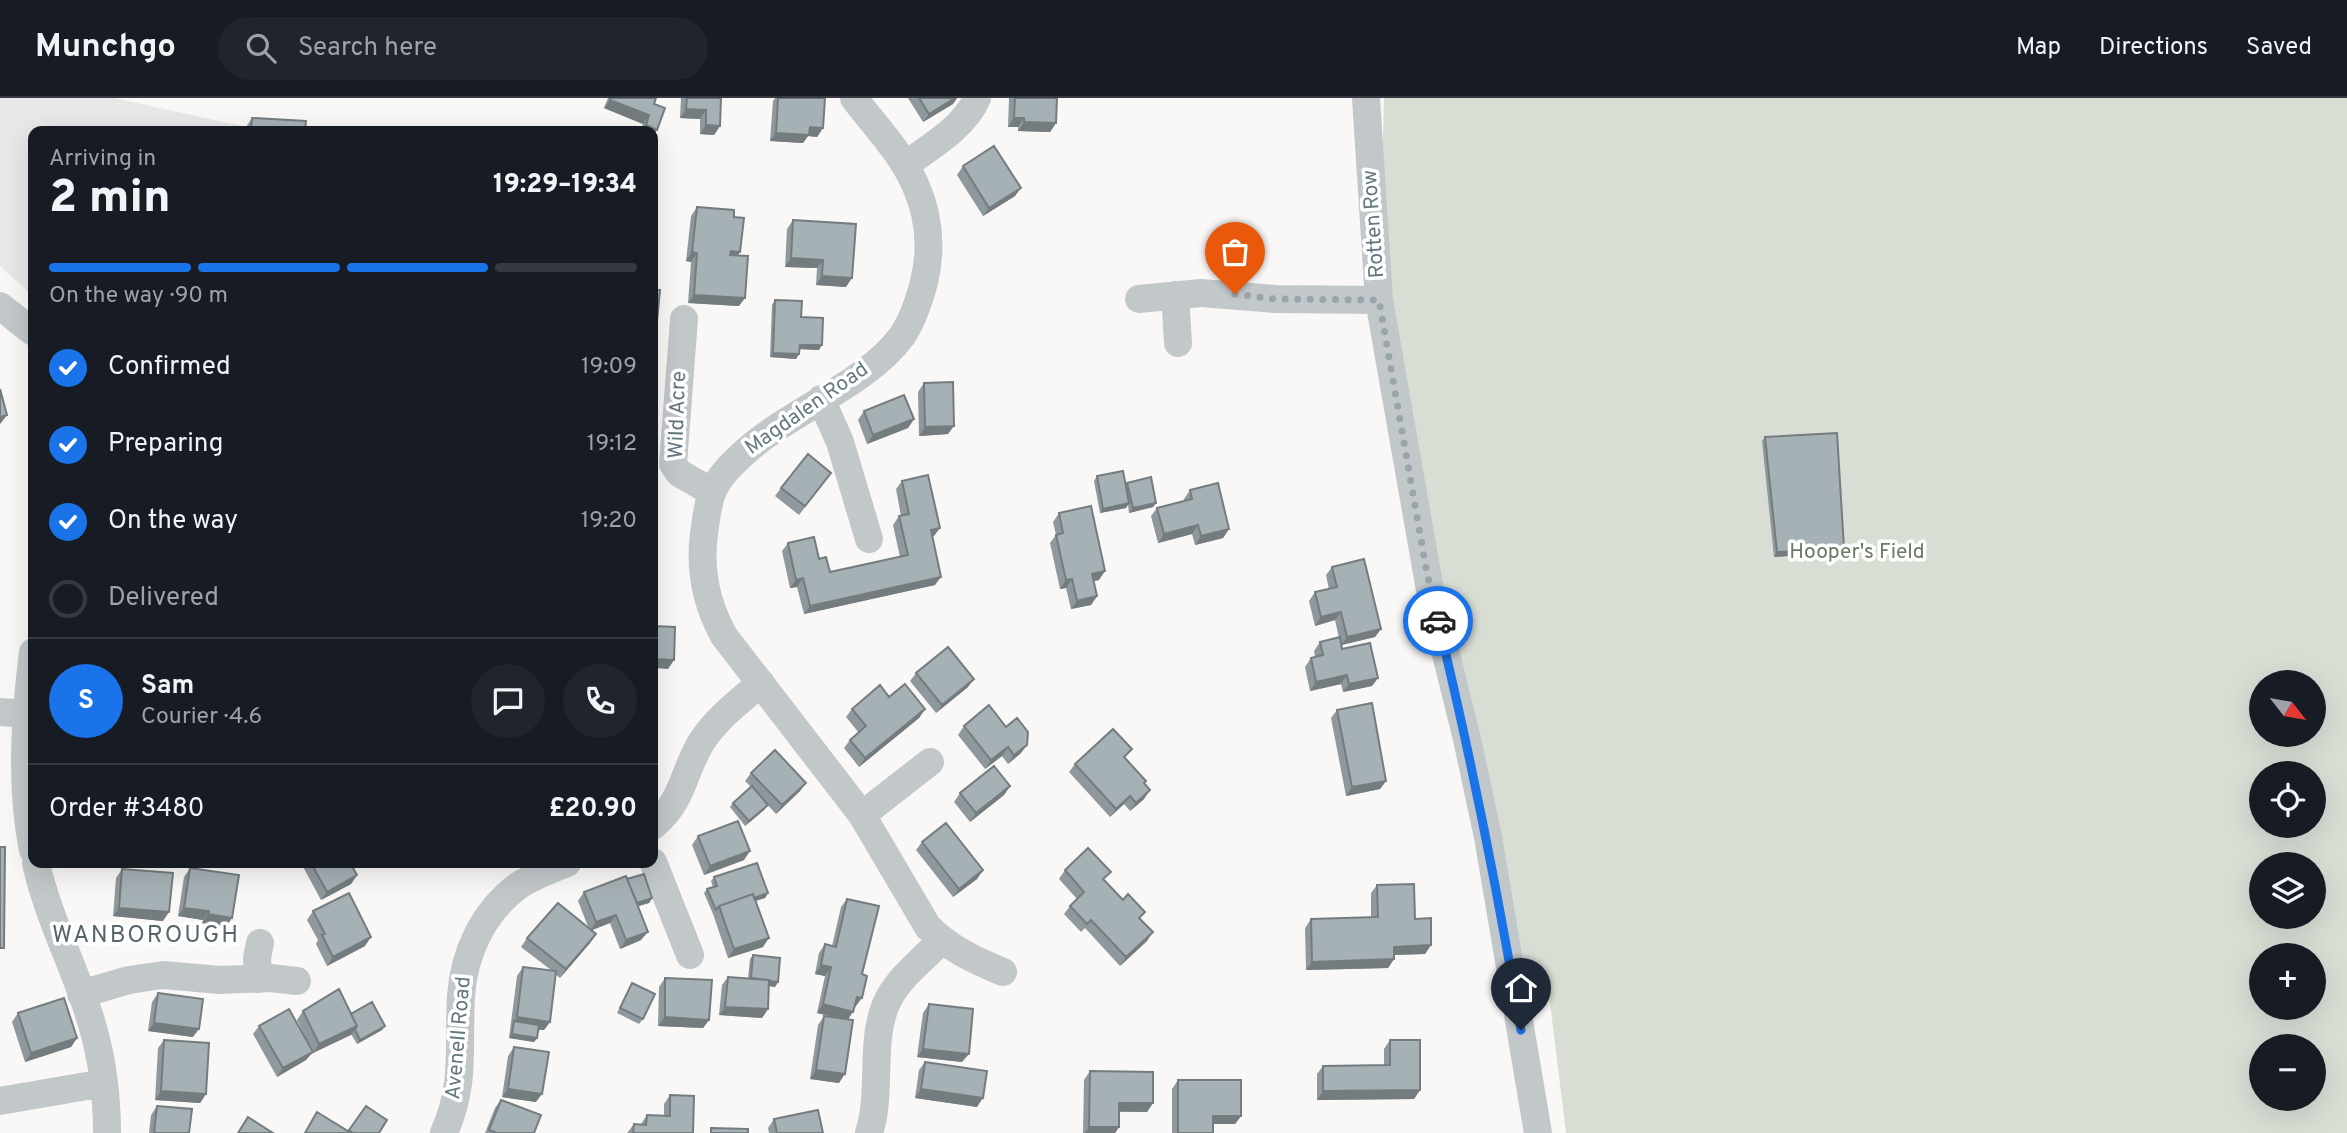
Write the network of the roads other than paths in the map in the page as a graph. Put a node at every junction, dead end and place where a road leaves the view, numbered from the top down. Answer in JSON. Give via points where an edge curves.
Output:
{"nodes":[{"id":1,"x":854,"y":98,"type":"edge"},
{"id":2,"x":977,"y":98,"type":"edge"},
{"id":3,"x":1366,"y":98,"type":"edge"},
{"id":4,"x":905,"y":165,"type":"junction"},
{"id":5,"x":1175,"y":295,"type":"junction"},
{"id":6,"x":1139,"y":299,"type":"dead end"},
{"id":7,"x":1379,"y":300,"type":"junction"},
{"id":8,"x":0,"y":306,"type":"edge"},
{"id":9,"x":684,"y":319,"type":"dead end"},
{"id":10,"x":28,"y":328,"type":"edge"},
{"id":11,"x":1178,"y":344,"type":"dead end"},
{"id":12,"x":821,"y":399,"type":"junction"},
{"id":13,"x":712,"y":492,"type":"junction"},
{"id":14,"x":869,"y":539,"type":"dead end"},
{"id":15,"x":28,"y":668,"type":"edge"},
{"id":16,"x":761,"y":683,"type":"junction"},
{"id":17,"x":14,"y":713,"type":"edge"},
{"id":18,"x":930,"y":762,"type":"dead end"},
{"id":19,"x":28,"y":811,"type":"edge"},
{"id":20,"x":862,"y":815,"type":"junction"},
{"id":21,"x":658,"y":820,"type":"edge"},
{"id":22,"x":37,"y":868,"type":"edge"},
{"id":23,"x":555,"y":868,"type":"edge"},
{"id":24,"x":655,"y":868,"type":"edge"},
{"id":25,"x":941,"y":941,"type":"junction"},
{"id":26,"x":260,"y":943,"type":"dead end"},
{"id":27,"x":690,"y":955,"type":"dead end"},
{"id":28,"x":1003,"y":972,"type":"dead end"},
{"id":29,"x":258,"y":979,"type":"junction"},
{"id":30,"x":297,"y":981,"type":"dead end"},
{"id":31,"x":81,"y":994,"type":"junction"},
{"id":32,"x":104,"y":1083,"type":"junction"},
{"id":33,"x":0,"y":1101,"type":"edge"},
{"id":34,"x":107,"y":1133,"type":"edge"},
{"id":35,"x":443,"y":1133,"type":"edge"},
{"id":36,"x":869,"y":1133,"type":"edge"},
{"id":37,"x":1538,"y":1133,"type":"edge"}],
"edges":[{"from":1,"to":4,"type":"street","name":"Magdalen Road"},
{"from":2,"to":4,"type":"street","via":[[956,126]]},
{"from":3,"to":7,"type":"street","name":"Rotten Row"},
{"from":4,"to":12,"type":"street","name":"Magdalen Road","via":[[924,208],[929,243],[913,316],[889,351]]},
{"from":5,"to":6,"type":"street"},
{"from":5,"to":7,"type":"street"},
{"from":5,"to":11,"type":"street"},
{"from":7,"to":37,"type":"street","name":"Rotten Row","via":[[1430,590],[1488,837]]},
{"from":8,"to":10,"type":"street"},
{"from":9,"to":13,"type":"street","name":"Wild Acre","via":[[673,464],[679,474]]},
{"from":12,"to":13,"type":"street","name":"Magdalen Road","via":[[753,444],[726,470]]},
{"from":12,"to":14,"type":"street","via":[[847,464]]},
{"from":13,"to":16,"type":"street","name":"Magdalen Road","via":[[703,542],[708,598],[724,636]]},
{"from":15,"to":17,"type":"street"},
{"from":16,"to":20,"type":"street","name":"Magdalen Road"},
{"from":16,"to":21,"type":"street","via":[[709,732],[677,798]]},
{"from":17,"to":19,"type":"street","via":[[25,750]]},
{"from":18,"to":20,"type":"street"},
{"from":20,"to":25,"type":"street","name":"Magdalen Road","via":[[928,927]]},
{"from":22,"to":31,"type":"street"},
{"from":23,"to":35,"type":"street","name":"Avenell Road","via":[[519,885],[489,915],[473,942],[463,982],[456,1100]]},
{"from":24,"to":27,"type":"street"},
{"from":25,"to":28,"type":"street","name":"Magdalen Road"},
{"from":25,"to":36,"type":"street","via":[[899,984],[884,1010]]},
{"from":26,"to":29,"type":"street"},
{"from":29,"to":30,"type":"street"},
{"from":29,"to":31,"type":"street","via":[[163,975]]},
{"from":31,"to":32,"type":"street"},
{"from":32,"to":33,"type":"street"},
{"from":32,"to":34,"type":"street"}]}
